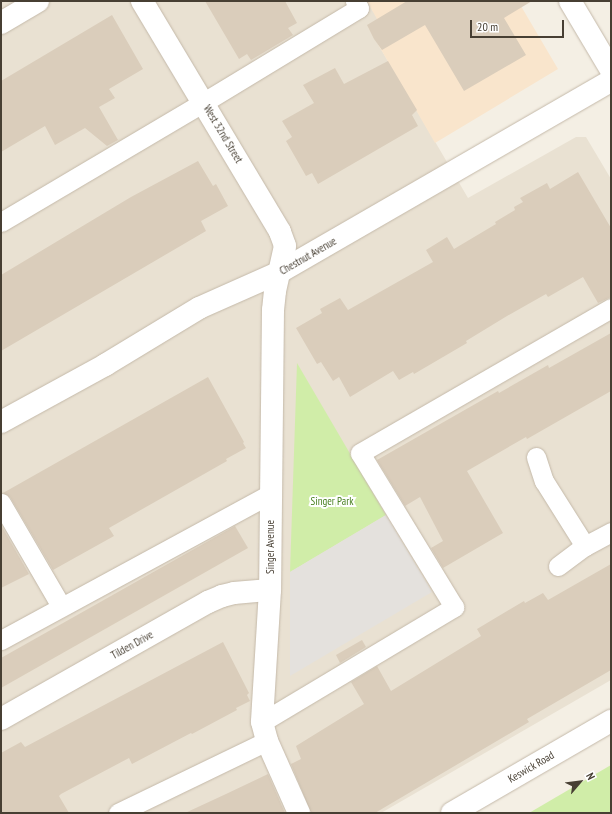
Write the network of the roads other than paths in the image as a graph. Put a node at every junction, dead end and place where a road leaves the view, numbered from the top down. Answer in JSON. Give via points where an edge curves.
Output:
{"nodes":[{"id":1,"x":38,"y":1,"type":"edge"},
{"id":2,"x":142,"y":1,"type":"edge"},
{"id":3,"x":355,"y":1,"type":"edge"},
{"id":4,"x":570,"y":1,"type":"edge"},
{"id":5,"x":1,"y":23,"type":"edge"},
{"id":6,"x":611,"y":70,"type":"edge"},
{"id":7,"x":611,"y":81,"type":"edge"},
{"id":8,"x":204,"y":102,"type":"junction"},
{"id":9,"x":1,"y":222,"type":"edge"},
{"id":10,"x":278,"y":274,"type":"junction"},
{"id":11,"x":611,"y":308,"type":"edge"},
{"id":12,"x":1,"y":422,"type":"edge"},
{"id":13,"x":536,"y":457,"type":"dead end"},
{"id":14,"x":270,"y":494,"type":"junction"},
{"id":15,"x":1,"y":503,"type":"edge"},
{"id":16,"x":611,"y":532,"type":"edge"},
{"id":17,"x":585,"y":546,"type":"junction"},
{"id":18,"x":558,"y":566,"type":"dead end"},
{"id":19,"x":270,"y":590,"type":"junction"},
{"id":20,"x":61,"y":606,"type":"junction"},
{"id":21,"x":1,"y":640,"type":"edge"},
{"id":22,"x":1,"y":719,"type":"edge"},
{"id":23,"x":611,"y":721,"type":"edge"},
{"id":24,"x":264,"y":732,"type":"junction"},
{"id":25,"x":118,"y":813,"type":"edge"},
{"id":26,"x":299,"y":813,"type":"edge"},
{"id":27,"x":452,"y":813,"type":"edge"}],
"edges":[{"from":1,"to":5,"type":"street"},
{"from":2,"to":8,"type":"street","name":"West 32nd Street"},
{"from":3,"to":8,"type":"lane","via":[[359,8]]},
{"from":4,"to":6,"type":"street"},
{"from":7,"to":10,"type":"street","name":"Chestnut Avenue"},
{"from":8,"to":9,"type":"lane"},
{"from":8,"to":10,"type":"street","name":"West 32nd Street","via":[[280,232],[285,246]]},
{"from":10,"to":12,"type":"street","name":"Chestnut Avenue","via":[[199,308],[98,369]]},
{"from":10,"to":14,"type":"street","name":"Singer Avenue","via":[[273,310]]},
{"from":11,"to":24,"type":"lane","via":[[360,453],[454,607]]},
{"from":13,"to":17,"type":"lane","via":[[544,481]]},
{"from":14,"to":19,"type":"street","name":"Singer Avenue"},
{"from":14,"to":20,"type":"lane"},
{"from":15,"to":20,"type":"lane"},
{"from":16,"to":17,"type":"lane"},
{"from":17,"to":18,"type":"lane"},
{"from":19,"to":22,"type":"street","name":"Tilden Drive","via":[[228,595],[208,602]]},
{"from":19,"to":24,"type":"street","name":"Singer Avenue"},
{"from":20,"to":21,"type":"lane"},
{"from":23,"to":27,"type":"street","name":"Keswick Road"},
{"from":24,"to":25,"type":"lane"},
{"from":24,"to":26,"type":"street","name":"Singer Avenue"}]}
